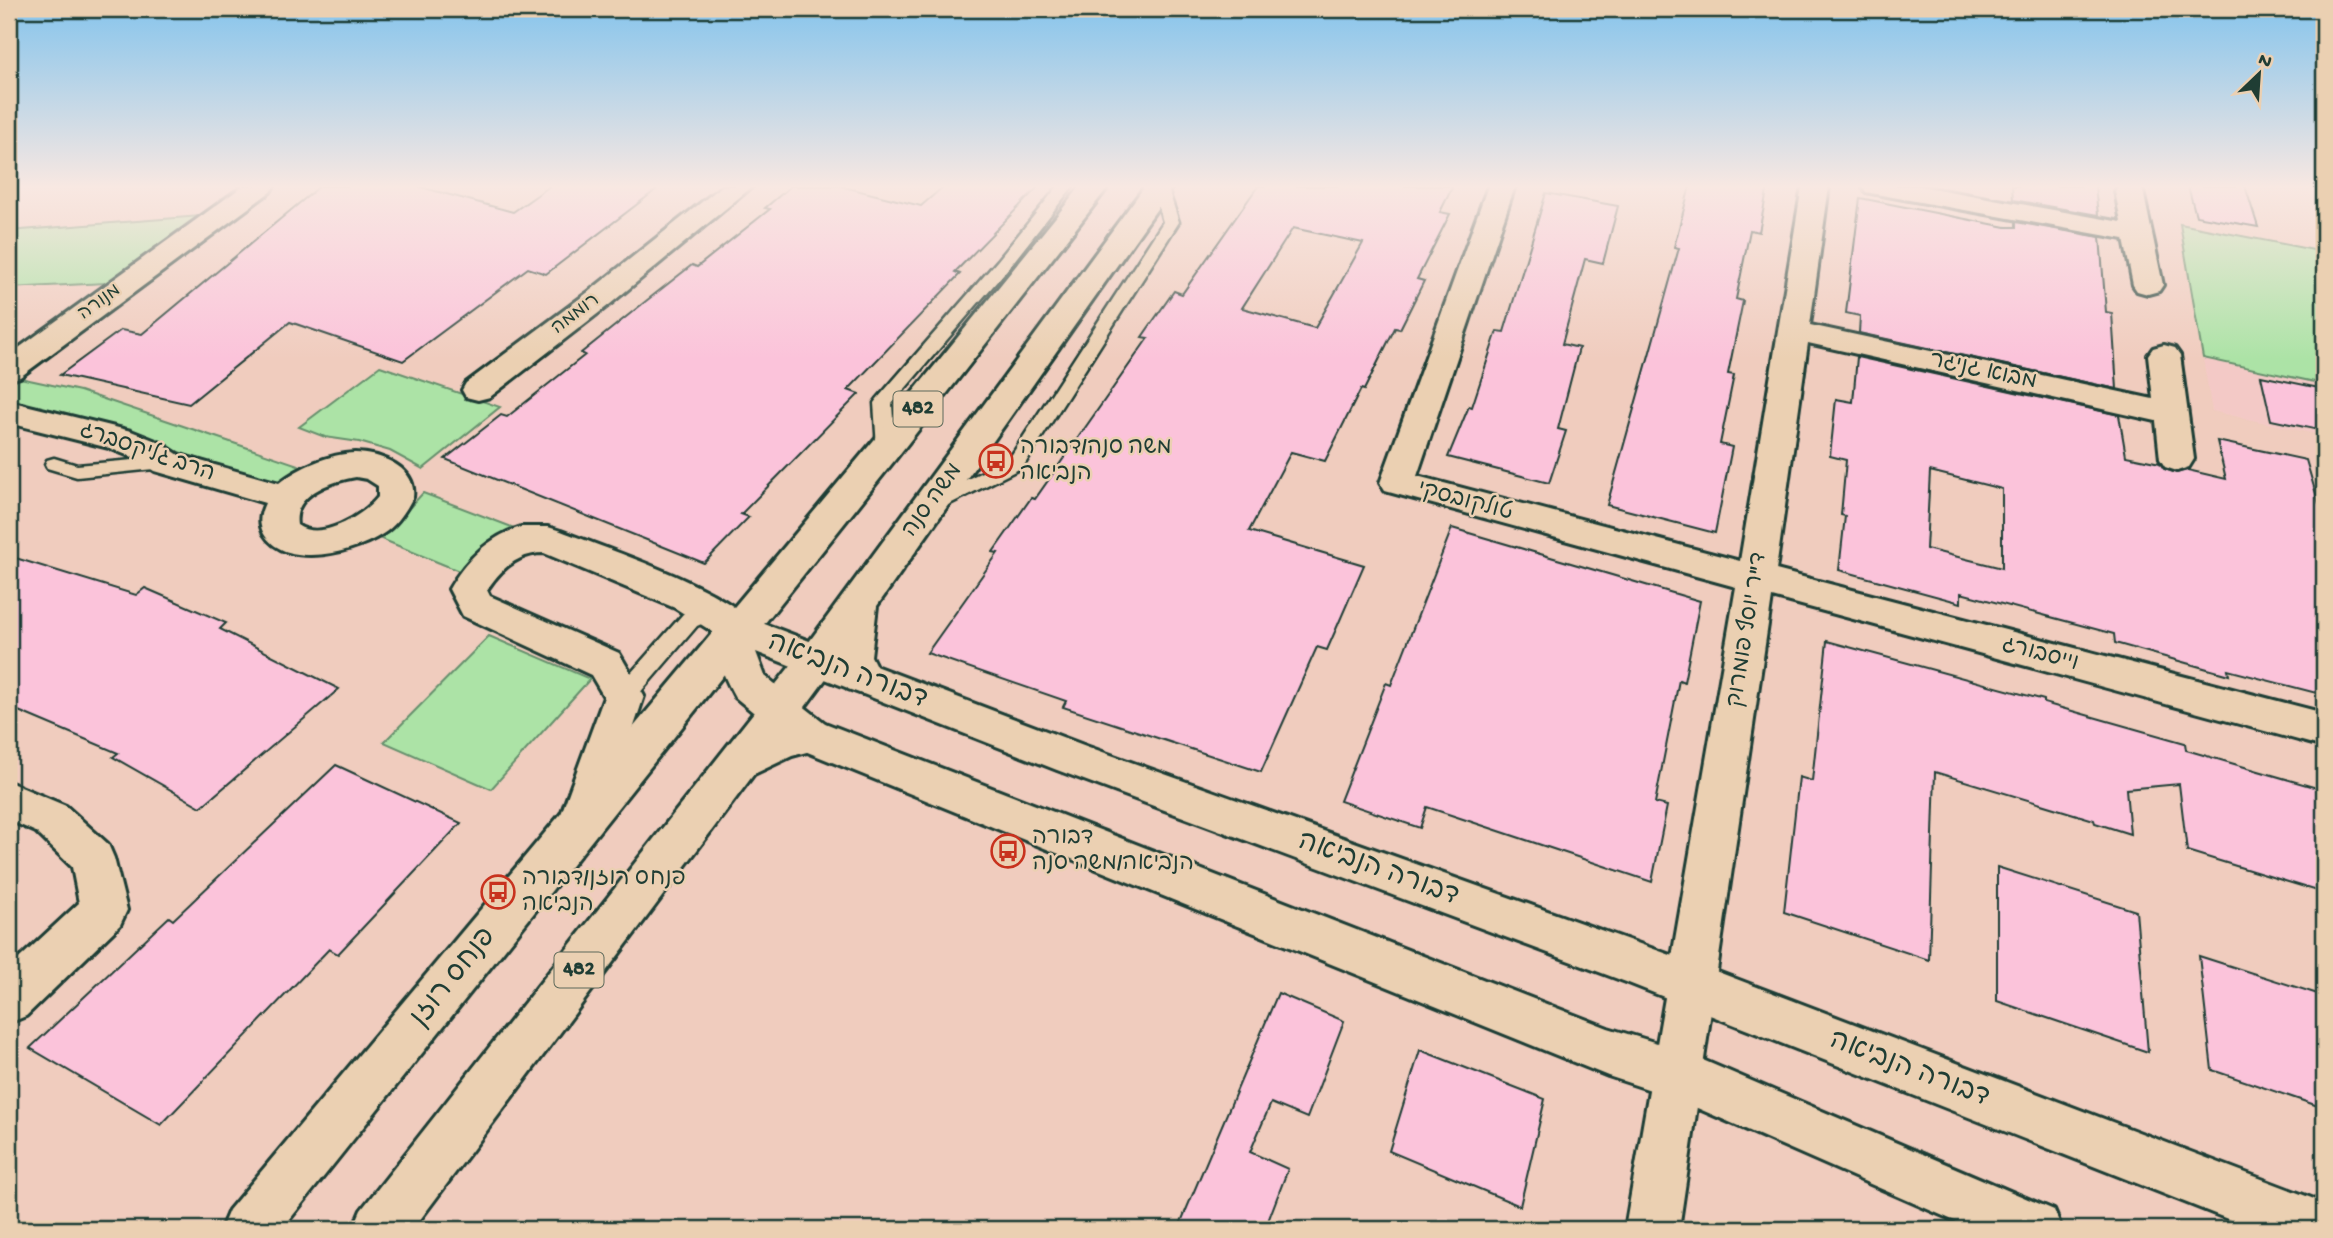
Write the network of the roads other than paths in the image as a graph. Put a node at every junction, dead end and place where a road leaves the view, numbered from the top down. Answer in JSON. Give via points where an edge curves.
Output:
{"nodes":[{"id":1,"x":181,"y":244,"type":"edge"},
{"id":2,"x":667,"y":244,"type":"edge"},
{"id":3,"x":1030,"y":244,"type":"edge"},
{"id":4,"x":1039,"y":244,"type":"edge"},
{"id":5,"x":1119,"y":244,"type":"edge"},
{"id":6,"x":1157,"y":244,"type":"edge"},
{"id":7,"x":1481,"y":244,"type":"edge"},
{"id":8,"x":1808,"y":244,"type":"edge"},
{"id":9,"x":2139,"y":244,"type":"edge"},
{"id":10,"x":1012,"y":272,"type":"junction"},
{"id":11,"x":2148,"y":285,"type":"dead end"},
{"id":12,"x":1796,"y":331,"type":"junction"},
{"id":13,"x":2164,"y":355,"type":"dead end"},
{"id":14,"x":9,"y":370,"type":"edge"},
{"id":15,"x":478,"y":390,"type":"dead end"},
{"id":16,"x":9,"y":412,"type":"edge"},
{"id":17,"x":2171,"y":414,"type":"junction"},
{"id":18,"x":2177,"y":459,"type":"dead end"},
{"id":19,"x":167,"y":463,"type":"junction"},
{"id":20,"x":54,"y":464,"type":"dead end"},
{"id":21,"x":285,"y":497,"type":"dead end"},
{"id":22,"x":931,"y":505,"type":"junction"},
{"id":23,"x":1756,"y":579,"type":"junction"},
{"id":24,"x":860,"y":599,"type":"junction"},
{"id":25,"x":724,"y":620,"type":"junction"},
{"id":26,"x":817,"y":661,"type":"junction"},
{"id":27,"x":862,"y":678,"type":"junction"},
{"id":28,"x":624,"y":696,"type":"junction"},
{"id":29,"x":794,"y":723,"type":"junction"},
{"id":30,"x":2324,"y":730,"type":"edge"},
{"id":31,"x":9,"y":800,"type":"edge"},
{"id":32,"x":580,"y":824,"type":"junction"},
{"id":33,"x":1691,"y":986,"type":"junction"},
{"id":34,"x":9,"y":1000,"type":"edge"},
{"id":35,"x":1677,"y":1074,"type":"junction"},
{"id":36,"x":248,"y":1229,"type":"edge"},
{"id":37,"x":380,"y":1229,"type":"edge"},
{"id":38,"x":1651,"y":1229,"type":"edge"},
{"id":39,"x":2035,"y":1229,"type":"edge"},
{"id":40,"x":2322,"y":1229,"type":"edge"}],
"edges":[{"from":1,"to":14,"type":"street","name":"מנורה"},
{"from":2,"to":15,"type":"street","name":"רוממה"},
{"from":3,"to":10,"type":"lane"},
{"from":4,"to":10,"type":"street","number":"482"},
{"from":5,"to":22,"type":"street","name":"משה סנה","number":"482"},
{"from":6,"to":22,"type":"lane","via":[[1016,463]]},
{"from":7,"to":23,"type":"street","name":"טולקובסקי","via":[[1397,483]]},
{"from":8,"to":12,"type":"street","name":"ד\"ר יוסף פומרוק"},
{"from":9,"to":11,"type":"street"},
{"from":10,"to":25,"type":"street","number":"482","via":[[886,449]]},
{"from":12,"to":17,"type":"street","name":"מבוא גניגר"},
{"from":12,"to":23,"type":"street","name":"ד\"ר יוסף פומרוק"},
{"from":13,"to":17,"type":"street"},
{"from":16,"to":19,"type":"street","name":"הרב גליקסברג","via":[[119,439]]},
{"from":17,"to":18,"type":"street"},
{"from":19,"to":20,"type":"lane","via":[[77,471]]},
{"from":19,"to":21,"type":"street","name":"הרב גליקסברג"},
{"from":22,"to":24,"type":"street","name":"משה סנה","number":"482"},
{"from":23,"to":30,"type":"street","name":"וייסבורג"},
{"from":23,"to":33,"type":"street","name":"ד\"ר יוסף פומרוק"},
{"from":24,"to":26,"type":"street","name":"משה סנה","number":"482"},
{"from":24,"to":27,"type":"street","via":[[851,656]]},
{"from":25,"to":26,"type":"street","name":"דבורה הנביאה"},
{"from":25,"to":28,"type":"lane","via":[[690,620]]},
{"from":25,"to":28,"type":"street","via":[[688,598],[548,540],[521,540],[500,552],[477,575],[468,589],[476,606],[605,664]]},
{"from":25,"to":29,"type":"street","name":"דבורה הנביאה","via":[[749,686]]},
{"from":25,"to":32,"type":"street","name":"פנחס רוזן","number":"482"},
{"from":26,"to":27,"type":"street","name":"דבורה הנביאה"},
{"from":26,"to":29,"type":"street","name":"משה סנה","number":"482"},
{"from":27,"to":33,"type":"street","name":"דבורה הנביאה"},
{"from":28,"to":32,"type":"street"},
{"from":29,"to":35,"type":"street","name":"דבורה הנביאה","via":[[1608,1052]]},
{"from":29,"to":37,"type":"street","number":"482","via":[[737,764]]},
{"from":31,"to":34,"type":"street","via":[[51,819],[92,858],[104,911]]},
{"from":32,"to":36,"type":"street","name":"פנחס רוזן","number":"482"},
{"from":33,"to":35,"type":"street","name":"ד\"ר יוסף פומרוק"},
{"from":33,"to":40,"type":"street","name":"דבורה הנביאה"},
{"from":35,"to":38,"type":"street","name":"ד\"ר יוסף פומרוק"},
{"from":35,"to":39,"type":"street","name":"דבורה הנביאה"}]}
